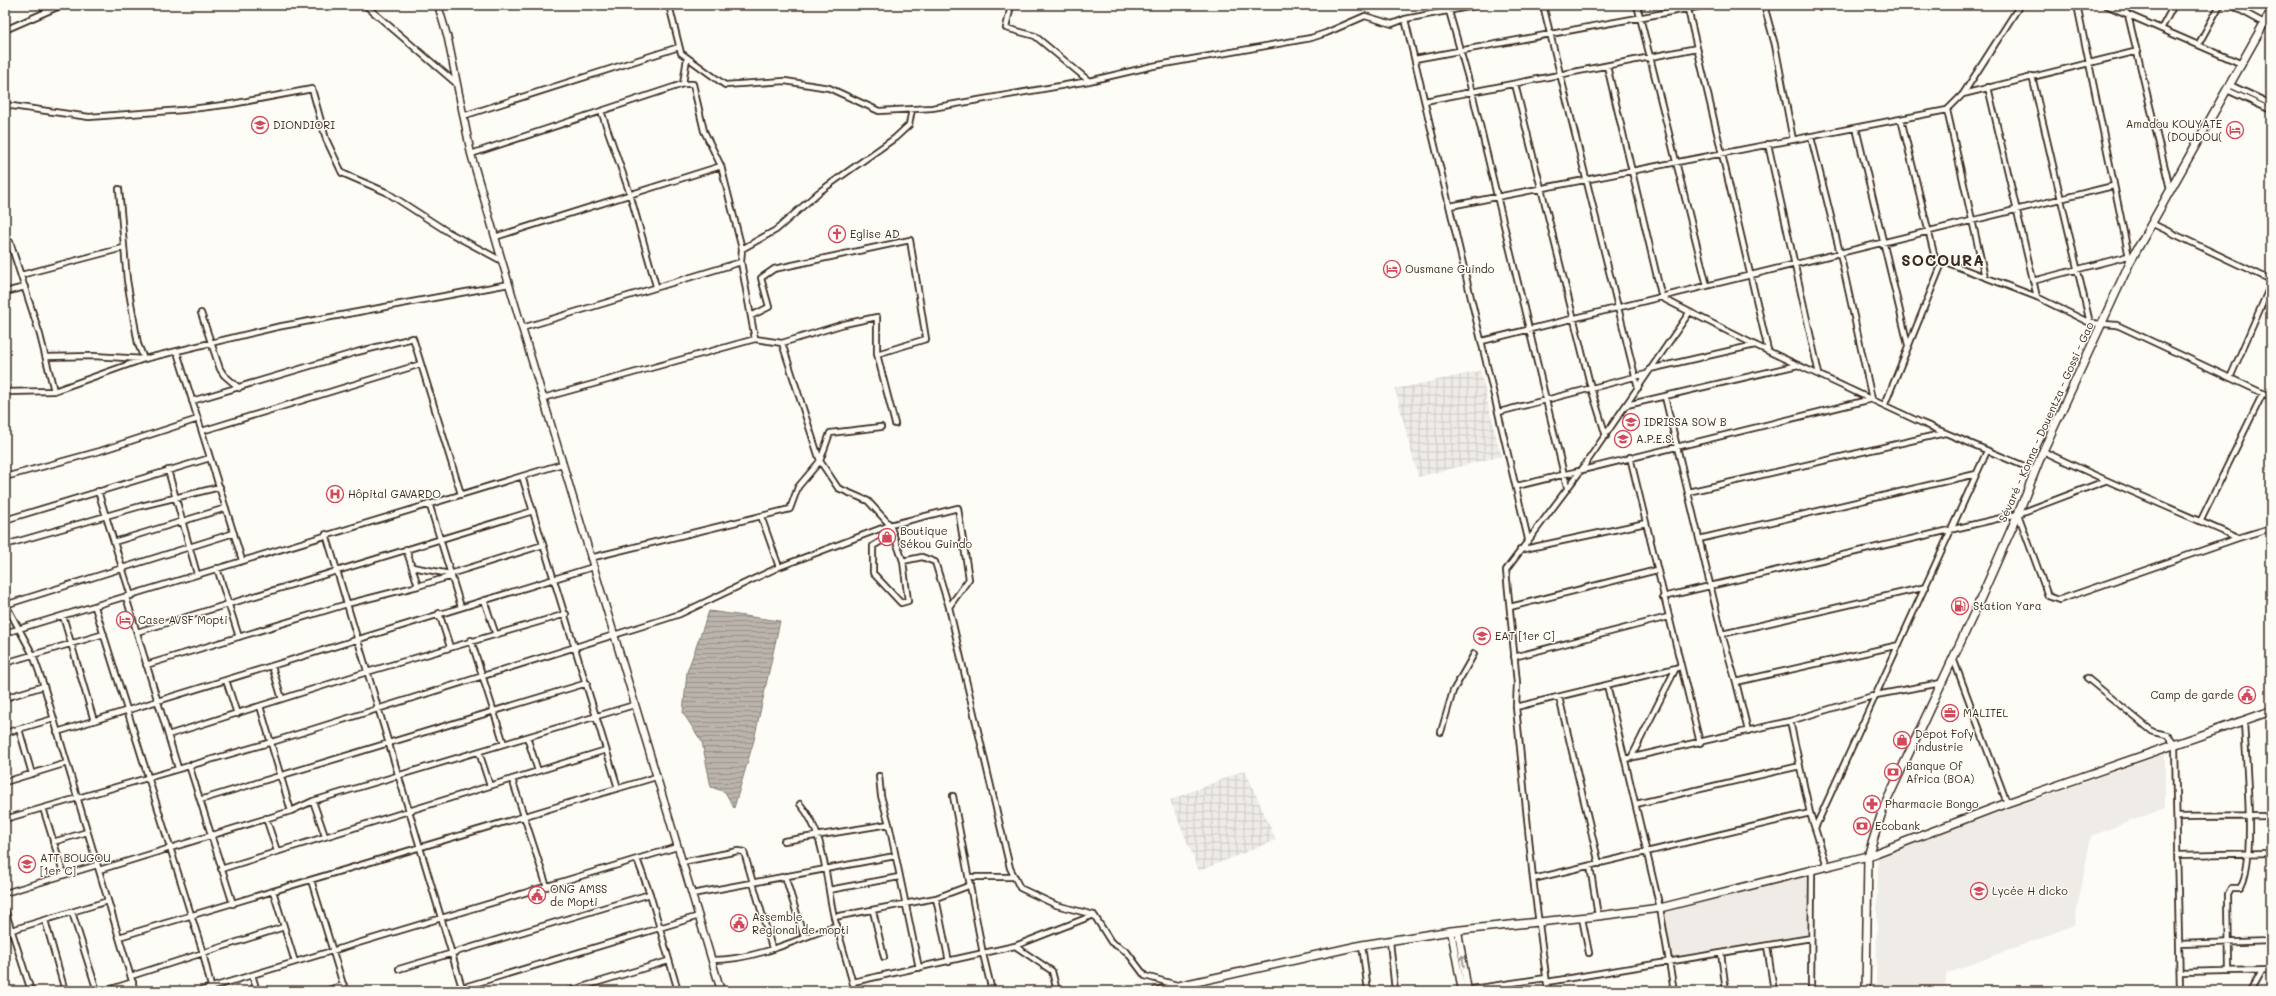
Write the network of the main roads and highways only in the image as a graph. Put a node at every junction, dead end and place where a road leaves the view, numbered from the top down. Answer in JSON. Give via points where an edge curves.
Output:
{"nodes":[{"id":1,"x":2271,"y":11,"type":"edge"},
{"id":2,"x":2271,"y":711,"type":"edge"},
{"id":3,"x":1868,"y":856,"type":"junction"},
{"id":4,"x":1156,"y":991,"type":"edge"},
{"id":5,"x":1866,"y":991,"type":"edge"}],
"edges":[{"from":1,"to":3,"type":"main road","name":"Sévaré - Konna - Douentza - Gossi - Gao","via":[[2170,189],[2153,224],[2129,259],[2043,451],[2018,514],[1883,809]]},
{"from":2,"to":3,"type":"main road","via":[[2007,803]]},
{"from":3,"to":4,"type":"main road","via":[[1660,908],[1455,931],[1362,945]]},
{"from":3,"to":5,"type":"main road","name":"Sévaré - Konna - Douentza - Gossi - Gao"}]}
